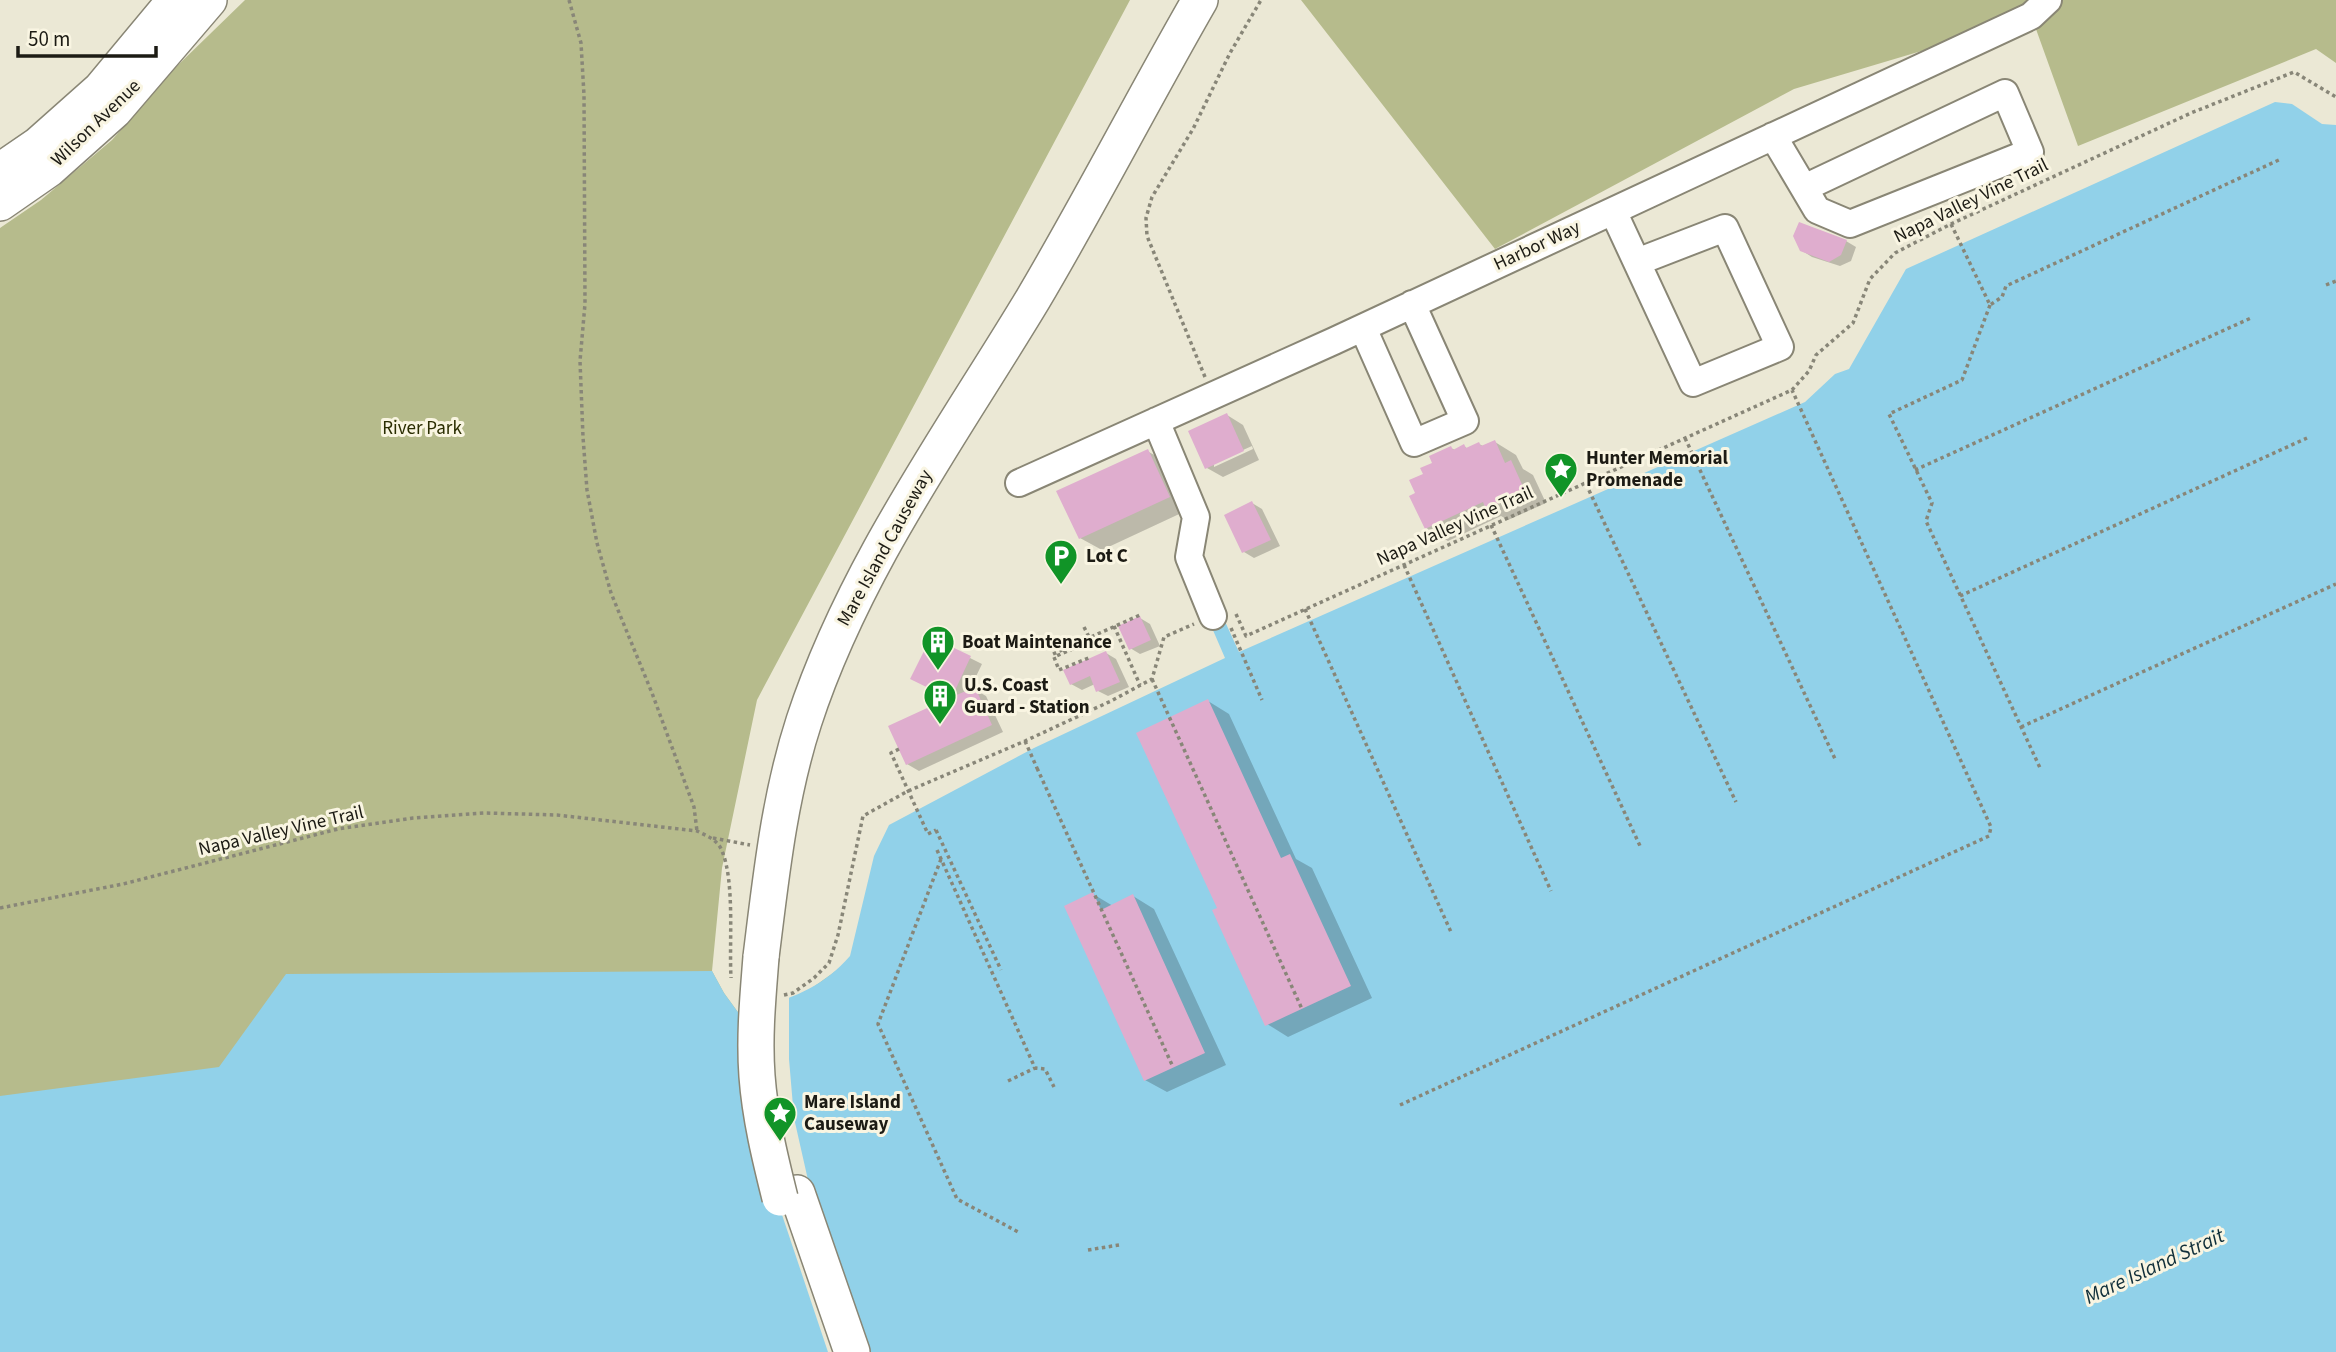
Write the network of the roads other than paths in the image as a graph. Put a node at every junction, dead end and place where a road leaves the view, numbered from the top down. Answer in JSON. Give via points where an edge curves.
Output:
{"nodes":[{"id":1,"x":175,"y":0,"type":"edge"},
{"id":2,"x":209,"y":0,"type":"edge"},
{"id":3,"x":1200,"y":0,"type":"edge"},
{"id":4,"x":2048,"y":0,"type":"edge"},
{"id":5,"x":1773,"y":136,"type":"junction"},
{"id":6,"x":0,"y":171,"type":"edge"},
{"id":7,"x":1804,"y":188,"type":"junction"},
{"id":8,"x":0,"y":203,"type":"edge"},
{"id":9,"x":1613,"y":211,"type":"junction"},
{"id":10,"x":1637,"y":262,"type":"junction"},
{"id":11,"x":1033,"y":298,"type":"junction"},
{"id":12,"x":1412,"y":304,"type":"junction"},
{"id":13,"x":1363,"y":327,"type":"junction"},
{"id":14,"x":1156,"y":421,"type":"junction"},
{"id":15,"x":1019,"y":483,"type":"dead end"},
{"id":16,"x":1218,"y":613,"type":"road end"},
{"id":17,"x":770,"y":957,"type":"junction"},
{"id":18,"x":832,"y":1352,"type":"edge"},
{"id":19,"x":852,"y":1352,"type":"edge"}],
"edges":[{"from":1,"to":6,"type":"main road","name":"Wilson Avenue","via":[[100,89]]},
{"from":2,"to":8,"type":"main road","name":"Wilson Avenue","via":[[114,111],[49,169]]},
{"from":3,"to":11,"type":"main road","name":"Mare Island Causeway"},
{"from":4,"to":5,"type":"street","name":"Harbor Way","via":[[2031,16]]},
{"from":5,"to":7,"type":"street"},
{"from":5,"to":9,"type":"street","name":"Harbor Way"},
{"from":7,"to":7,"type":"street","via":[[1817,210],[1850,224],[2031,152],[2005,93]]},
{"from":9,"to":10,"type":"street"},
{"from":9,"to":12,"type":"street","name":"Harbor Way"},
{"from":10,"to":10,"type":"street","via":[[1693,383],[1780,347],[1725,228]]},
{"from":11,"to":17,"type":"main road","name":"Mare Island Causeway","via":[[987,399],[870,611],[834,692],[801,802]]},
{"from":11,"to":17,"type":"main road","name":"Mare Island Causeway","via":[[923,476],[853,602],[814,691],[774,849]]},
{"from":12,"to":13,"type":"street","name":"Harbor Way"},
{"from":12,"to":13,"type":"street","via":[[1465,421],[1414,443]]},
{"from":13,"to":14,"type":"street","name":"Harbor Way"},
{"from":14,"to":15,"type":"street","name":"Harbor Way"},
{"from":14,"to":16,"type":"street","via":[[1196,517],[1189,557]]},
{"from":17,"to":18,"type":"main road","name":"Mare Island Causeway","bridge":true,"via":[[756,1047],[765,1139]]},
{"from":17,"to":19,"type":"main road","name":"Mare Island Causeway","via":[[783,1135],[797,1193]]}]}
